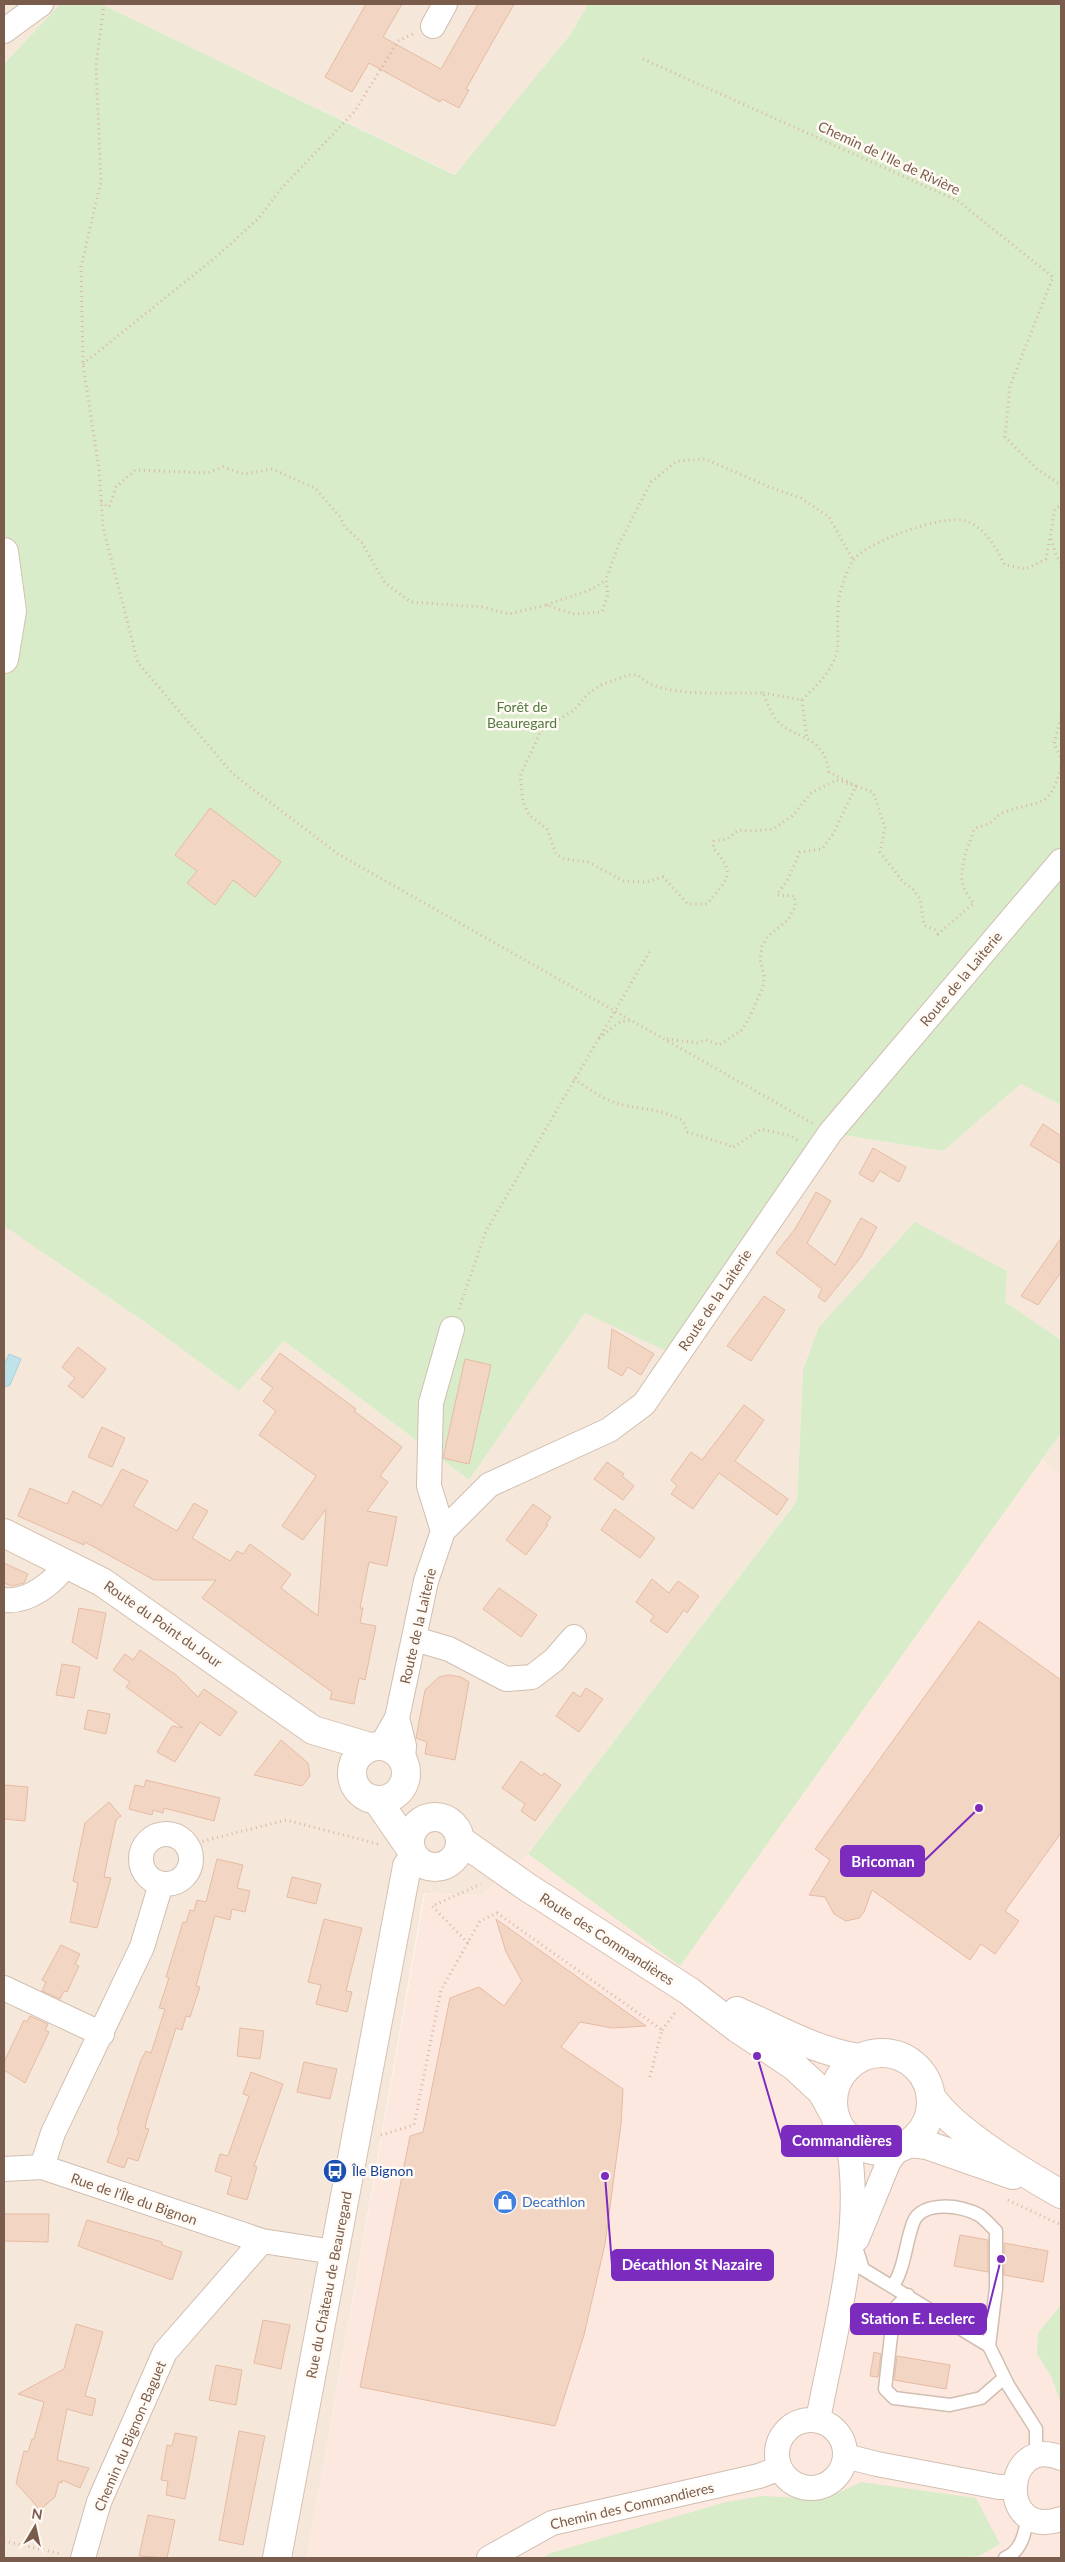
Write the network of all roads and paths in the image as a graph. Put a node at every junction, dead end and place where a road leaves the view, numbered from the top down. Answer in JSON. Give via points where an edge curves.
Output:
{"nodes":[{"id":1,"x":41,"y":4,"type":"edge"},
{"id":2,"x":104,"y":4,"type":"edge"},
{"id":3,"x":445,"y":4,"type":"edge"},
{"id":4,"x":433,"y":26,"type":"joint"},
{"id":5,"x":4,"y":31,"type":"edge"},
{"id":6,"x":642,"y":59,"type":"dead end"},
{"id":7,"x":83,"y":364,"type":"junction"},
{"id":8,"x":1061,"y":485,"type":"edge"},
{"id":9,"x":101,"y":502,"type":"junction"},
{"id":10,"x":1061,"y":505,"type":"edge"},
{"id":11,"x":1051,"y":539,"type":"junction"},
{"id":12,"x":4,"y":552,"type":"edge"},
{"id":13,"x":852,"y":560,"type":"junction"},
{"id":14,"x":1061,"y":563,"type":"edge"},
{"id":15,"x":606,"y":579,"type":"junction"},
{"id":16,"x":547,"y":605,"type":"junction"},
{"id":17,"x":4,"y":659,"type":"edge"},
{"id":18,"x":763,"y":693,"type":"junction"},
{"id":19,"x":802,"y":700,"type":"junction"},
{"id":20,"x":1061,"y":718,"type":"edge"},
{"id":21,"x":807,"y":737,"type":"junction"},
{"id":22,"x":1061,"y":758,"type":"edge"},
{"id":23,"x":1061,"y":767,"type":"edge"},
{"id":24,"x":856,"y":786,"type":"junction"},
{"id":25,"x":1061,"y":861,"type":"edge"},
{"id":26,"x":650,"y":951,"type":"dead end"},
{"id":27,"x":614,"y":1010,"type":"junction"},
{"id":28,"x":633,"y":1020,"type":"junction"},
{"id":29,"x":664,"y":1038,"type":"junction"},
{"id":30,"x":596,"y":1040,"type":"junction"},
{"id":31,"x":574,"y":1078,"type":"junction"},
{"id":32,"x":828,"y":1132,"type":"junction"},
{"id":33,"x":452,"y":1329,"type":"joint"},
{"id":34,"x":443,"y":1531,"type":"junction"},
{"id":35,"x":4,"y":1534,"type":"edge"},
{"id":36,"x":67,"y":1563,"type":"junction"},
{"id":37,"x":4,"y":1600,"type":"edge"},
{"id":38,"x":574,"y":1637,"type":"dead end"},
{"id":39,"x":415,"y":1639,"type":"junction"},
{"id":40,"x":398,"y":1718,"type":"junction"},
{"id":41,"x":313,"y":1730,"type":"junction"},
{"id":42,"x":375,"y":1746,"type":"junction"},
{"id":43,"x":404,"y":1768,"type":"junction"},
{"id":44,"x":352,"y":1779,"type":"junction"},
{"id":45,"x":377,"y":1800,"type":"junction"},
{"id":46,"x":437,"y":1817,"type":"junction"},
{"id":47,"x":460,"y":1840,"type":"junction"},
{"id":48,"x":188,"y":1845,"type":"junction"},
{"id":49,"x":412,"y":1852,"type":"junction"},
{"id":50,"x":444,"y":1866,"type":"junction"},
{"id":51,"x":161,"y":1884,"type":"junction"},
{"id":52,"x":527,"y":1887,"type":"junction"},
{"id":53,"x":403,"y":1894,"type":"junction"},
{"id":54,"x":432,"y":1906,"type":"dead end"},
{"id":55,"x":468,"y":1944,"type":"junction"},
{"id":56,"x":4,"y":1988,"type":"edge"},
{"id":57,"x":684,"y":1998,"type":"junction"},
{"id":58,"x":662,"y":2030,"type":"junction"},
{"id":59,"x":102,"y":2034,"type":"junction"},
{"id":60,"x":859,"y":2058,"type":"junction"},
{"id":61,"x":649,"y":2080,"type":"dead end"},
{"id":62,"x":931,"y":2097,"type":"junction"},
{"id":63,"x":833,"y":2112,"type":"junction"},
{"id":64,"x":847,"y":2137,"type":"junction"},
{"id":65,"x":356,"y":2142,"type":"junction"},
{"id":66,"x":904,"y":2146,"type":"junction"},
{"id":67,"x":42,"y":2167,"type":"junction"},
{"id":68,"x":4,"y":2168,"type":"edge"},
{"id":69,"x":1058,"y":2192,"type":"edge"},
{"id":70,"x":262,"y":2241,"type":"junction"},
{"id":71,"x":334,"y":2252,"type":"junction"},
{"id":72,"x":851,"y":2254,"type":"junction"},
{"id":73,"x":893,"y":2286,"type":"junction"},
{"id":74,"x":908,"y":2295,"type":"junction"},
{"id":75,"x":989,"y":2346,"type":"junction"},
{"id":76,"x":1004,"y":2378,"type":"junction"},
{"id":77,"x":818,"y":2420,"type":"junction"},
{"id":78,"x":845,"y":2456,"type":"junction"},
{"id":79,"x":1036,"y":2457,"type":"junction"},
{"id":80,"x":1061,"y":2458,"type":"edge"},
{"id":81,"x":780,"y":2468,"type":"junction"},
{"id":82,"x":1013,"y":2487,"type":"junction"},
{"id":83,"x":1028,"y":2516,"type":"junction"},
{"id":84,"x":1061,"y":2519,"type":"edge"},
{"id":85,"x":4,"y":2541,"type":"edge"},
{"id":86,"x":77,"y":2557,"type":"edge"},
{"id":87,"x":277,"y":2558,"type":"edge"},
{"id":88,"x":489,"y":2558,"type":"edge"},
{"id":89,"x":1005,"y":2558,"type":"edge"}],
"edges":[{"from":1,"to":5,"type":"street"},
{"from":2,"to":7,"type":"path","via":[[96,66],[101,181],[81,267]]},
{"from":3,"to":4,"type":"street"},
{"from":4,"to":7,"type":"path","via":[[398,41],[355,111],[279,191],[259,218],[216,257]]},
{"from":6,"to":8,"type":"path","name":"Chemin de l'Ile de Rivière","via":[[958,202],[1053,277],[1010,386],[1005,437],[1037,469]]},
{"from":7,"to":9,"type":"path"},
{"from":9,"to":16,"type":"path","via":[[109,507],[116,487],[135,470],[208,473],[223,467],[244,474],[272,469],[315,488],[344,526],[362,543],[385,582],[412,602],[482,607],[509,614]]},
{"from":9,"to":27,"type":"path","via":[[103,528],[138,663],[233,774],[338,854]]},
{"from":10,"to":11,"type":"path","via":[[1055,509]]},
{"from":11,"to":13,"type":"path","via":[[1046,558],[1026,569],[1005,565],[985,532],[965,520],[949,520],[890,538]]},
{"from":11,"to":14,"type":"path"},
{"from":12,"to":17,"type":"main road","via":[[12,611]]},
{"from":13,"to":15,"type":"path","via":[[829,517],[801,498],[705,459],[677,461],[652,482],[619,544]]},
{"from":13,"to":19,"type":"path","via":[[838,608],[836,653],[822,680]]},
{"from":15,"to":16,"type":"path","via":[[596,589],[569,595]]},
{"from":15,"to":16,"type":"path","via":[[608,595],[602,612],[573,614]]},
{"from":18,"to":19,"type":"path"},
{"from":18,"to":21,"type":"path","via":[[776,720]]},
{"from":18,"to":24,"type":"path","via":[[666,690],[643,681],[638,675],[601,685],[574,710],[541,731],[520,776],[523,802],[529,815],[547,829],[556,854],[564,859],[588,862],[624,881],[645,882],[662,877],[688,904],[706,904],[725,882],[727,870],[724,860],[712,848],[714,841],[727,839],[739,830],[773,829],[792,816],[812,792],[837,780]]},
{"from":19,"to":21,"type":"path"},
{"from":20,"to":22,"type":"path","via":[[1054,744]]},
{"from":21,"to":24,"type":"path","via":[[827,762],[829,772]]},
{"from":23,"to":24,"type":"path","via":[[1056,785],[1044,802],[1006,811],[990,823],[974,829],[962,860],[963,888],[974,903],[938,934],[924,925],[920,898],[880,852],[885,827],[873,792]]},
{"from":24,"to":29,"type":"path","via":[[822,850],[800,852],[777,895],[796,896],[795,907],[788,920],[768,936],[762,946],[763,987],[742,1030],[719,1045],[706,1040],[698,1044]]},
{"from":25,"to":32,"type":"street","name":"Route de la Laiterie"},
{"from":26,"to":27,"type":"path"},
{"from":27,"to":28,"type":"path"},
{"from":27,"to":30,"type":"path"},
{"from":28,"to":29,"type":"path"},
{"from":28,"to":30,"type":"path","via":[[620,1022]]},
{"from":29,"to":32,"type":"path"},
{"from":30,"to":31,"type":"path"},
{"from":31,"to":32,"type":"path","via":[[622,1105],[671,1115],[684,1121],[688,1132],[732,1148],[761,1129],[791,1136],[801,1142]]},
{"from":31,"to":33,"type":"path","via":[[486,1231]]},
{"from":32,"to":34,"type":"street","name":"Route de la Laiterie","via":[[644,1404],[609,1430],[489,1486]]},
{"from":33,"to":34,"type":"street","via":[[431,1403],[429,1486]]},
{"from":34,"to":39,"type":"street","name":"Route de la Laiterie","via":[[426,1581]]},
{"from":35,"to":36,"type":"main road","name":"Route du Point du Jour"},
{"from":36,"to":37,"type":"street","via":[[60,1573],[30,1597]]},
{"from":36,"to":41,"type":"main road","name":"Route du Point du Jour","via":[[102,1582]]},
{"from":38,"to":39,"type":"street","via":[[554,1660],[532,1677],[506,1679],[449,1649]]},
{"from":39,"to":40,"type":"street","name":"Route de la Laiterie"},
{"from":40,"to":42,"type":"street","name":"Route de la Laiterie"},
{"from":40,"to":43,"type":"street","name":"Route de la Laiterie","via":[[404,1746]]},
{"from":41,"to":42,"type":"main road","name":"Route du Point du Jour"},
{"from":41,"to":44,"type":"main road","name":"Route du Point du Jour"},
{"from":42,"to":43,"type":"main road","via":[[390,1748]]},
{"from":42,"to":44,"type":"main road","via":[[361,1752],[355,1760]]},
{"from":43,"to":45,"type":"main road","via":[[403,1786],[387,1799]]},
{"from":43,"to":46,"type":"main road","name":"Route des Commandières"},
{"from":44,"to":45,"type":"main road","via":[[361,1794]]},
{"from":45,"to":49,"type":"main road"},
{"from":46,"to":47,"type":"main road","name":"Route des Commandières","via":[[453,1824]]},
{"from":46,"to":49,"type":"main road","via":[[420,1822],[413,1830]]},
{"from":47,"to":50,"type":"main road","via":[[460,1849]]},
{"from":47,"to":52,"type":"main road","name":"Route des Commandières"},
{"from":48,"to":49,"type":"path","via":[[286,1820]]},
{"from":48,"to":51,"type":"street","via":[[192,1861],[190,1870],[178,1882]]},
{"from":48,"to":51,"type":"street","via":[[175,1835],[166,1833],[151,1838],[145,1844],[140,1860],[142,1868],[147,1876]]},
{"from":49,"to":50,"type":"main road","name":"Route des Commandières","via":[[421,1864]]},
{"from":49,"to":53,"type":"main road","name":"Rue du Château de Beauregard"},
{"from":50,"to":52,"type":"main road","name":"Route des Commandières"},
{"from":50,"to":53,"type":"main road"},
{"from":51,"to":59,"type":"street","via":[[142,1947]]},
{"from":52,"to":57,"type":"main road","name":"Route des Commandières"},
{"from":53,"to":65,"type":"main road","name":"Rue du Château de Beauregard"},
{"from":54,"to":55,"type":"path"},
{"from":55,"to":58,"type":"path","via":[[480,1921],[497,1913]]},
{"from":55,"to":65,"type":"path","via":[[441,1990],[414,2125]]},
{"from":56,"to":59,"type":"street"},
{"from":57,"to":58,"type":"path"},
{"from":57,"to":60,"type":"main road","name":"Route des Commandières","via":[[747,2016],[807,2045]]},
{"from":57,"to":63,"type":"main road","name":"Route des Commandières","via":[[794,2066],[822,2092]]},
{"from":58,"to":61,"type":"path"},
{"from":59,"to":67,"type":"street","via":[[53,2132]]},
{"from":60,"to":62,"type":"main road","name":"Route des Commandières","via":[[877,2053],[896,2055],[917,2065],[926,2079]]},
{"from":60,"to":63,"type":"main road","via":[[842,2072],[833,2091]]},
{"from":62,"to":66,"type":"main road","name":"Route des Commandières","via":[[930,2115],[922,2131]]},
{"from":62,"to":69,"type":"main road","name":"Route des Commandières","via":[[940,2110],[969,2134]]},
{"from":63,"to":64,"type":"main road","name":"Route des Commandières"},
{"from":64,"to":66,"type":"main road","name":"Route des Commandières","via":[[862,2147],[881,2151]]},
{"from":64,"to":72,"type":"street","via":[[854,2192]]},
{"from":65,"to":71,"type":"main road","name":"Rue du Château de Beauregard"},
{"from":66,"to":69,"type":"main road","name":"Route des Commandières","via":[[927,2145]]},
{"from":66,"to":72,"type":"street","via":[[889,2161]]},
{"from":67,"to":68,"type":"street","name":"Rue de l'Île du Bignon"},
{"from":67,"to":70,"type":"street","name":"Rue de l'Île du Bignon"},
{"from":70,"to":71,"type":"street"},
{"from":70,"to":86,"type":"street","name":"Chemin du Bignon-Baguet","via":[[166,2352]]},
{"from":71,"to":87,"type":"main road","name":"Rue du Château de Beauregard"},
{"from":72,"to":73,"type":"lane","via":[[862,2269]]},
{"from":72,"to":77,"type":"street"},
{"from":73,"to":74,"type":"lane"},
{"from":73,"to":75,"type":"lane","via":[[901,2275],[914,2221],[925,2210],[940,2206],[979,2215],[996,2231],[996,2288]]},
{"from":74,"to":75,"type":"lane"},
{"from":74,"to":76,"type":"lane","via":[[894,2309],[885,2389],[894,2398],[950,2405],[981,2398]]},
{"from":75,"to":76,"type":"lane"},
{"from":76,"to":79,"type":"lane","via":[[1036,2428]]},
{"from":77,"to":78,"type":"street","via":[[838,2433]]},
{"from":77,"to":81,"type":"street","via":[[794,2423],[785,2431],[776,2457]]},
{"from":78,"to":81,"type":"street","via":[[840,2471],[821,2486],[808,2488],[797,2485]]},
{"from":78,"to":82,"type":"street","via":[[999,2487]]},
{"from":79,"to":80,"type":"street"},
{"from":79,"to":82,"type":"street","via":[[1020,2468]]},
{"from":81,"to":88,"type":"street","name":"Chemin des Commandieres","via":[[759,2476],[552,2523]]},
{"from":82,"to":83,"type":"street","via":[[1020,2509]]},
{"from":83,"to":84,"type":"street","via":[[1049,2523]]},
{"from":83,"to":89,"type":"lane","via":[[1023,2540]]},
{"from":85,"to":86,"type":"path"}]}
